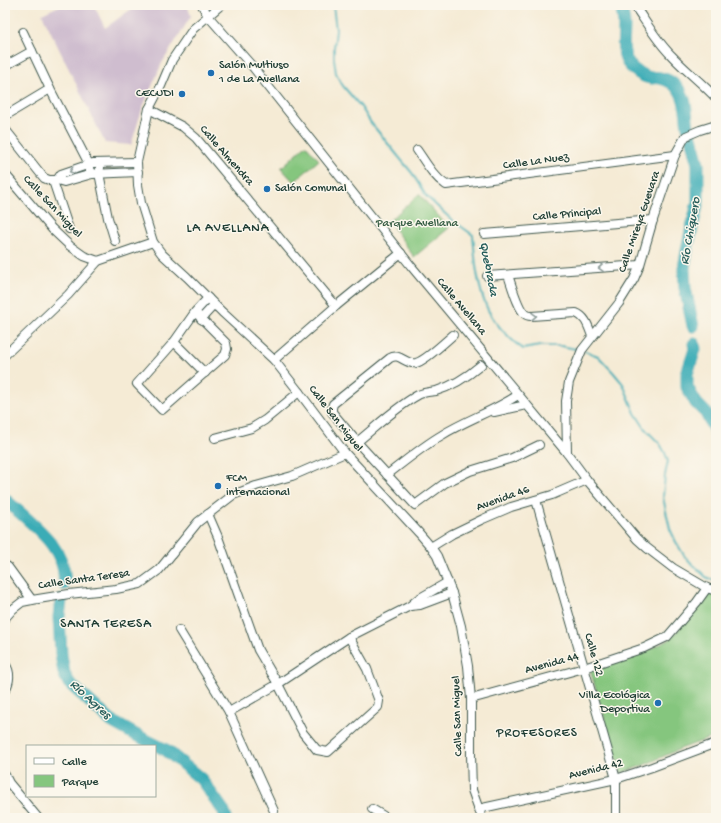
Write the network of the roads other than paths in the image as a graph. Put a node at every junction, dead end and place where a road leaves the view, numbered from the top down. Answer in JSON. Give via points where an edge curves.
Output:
{"nodes":[{"id":1,"x":202,"y":5,"type":"edge"},
{"id":2,"x":221,"y":5,"type":"edge"},
{"id":3,"x":634,"y":5,"type":"edge"},
{"id":4,"x":208,"y":16,"type":"junction"},
{"id":5,"x":23,"y":32,"type":"dead end"},
{"id":6,"x":32,"y":51,"type":"junction"},
{"id":7,"x":5,"y":66,"type":"edge"},
{"id":8,"x":50,"y":89,"type":"junction"},
{"id":9,"x":716,"y":98,"type":"edge"},
{"id":10,"x":149,"y":109,"type":"junction"},
{"id":11,"x":5,"y":116,"type":"edge"},
{"id":12,"x":716,"y":125,"type":"edge"},
{"id":13,"x":5,"y":129,"type":"edge"},
{"id":14,"x":417,"y":150,"type":"dead end"},
{"id":15,"x":675,"y":155,"type":"junction"},
{"id":16,"x":138,"y":162,"type":"junction"},
{"id":17,"x":98,"y":163,"type":"junction"},
{"id":18,"x":89,"y":164,"type":"junction"},
{"id":19,"x":138,"y":172,"type":"junction"},
{"id":20,"x":5,"y":174,"type":"edge"},
{"id":21,"x":95,"y":174,"type":"junction"},
{"id":22,"x":55,"y":180,"type":"junction"},
{"id":23,"x":653,"y":220,"type":"junction"},
{"id":24,"x":69,"y":229,"type":"dead end"},
{"id":25,"x":484,"y":234,"type":"dead end"},
{"id":26,"x":115,"y":241,"type":"dead end"},
{"id":27,"x":153,"y":242,"type":"junction"},
{"id":28,"x":401,"y":252,"type":"junction"},
{"id":29,"x":98,"y":261,"type":"junction"},
{"id":30,"x":640,"y":265,"type":"junction"},
{"id":31,"x":508,"y":275,"type":"junction"},
{"id":32,"x":487,"y":276,"type":"dead end"},
{"id":33,"x":208,"y":298,"type":"junction"},
{"id":34,"x":214,"y":305,"type":"junction"},
{"id":35,"x":336,"y":306,"type":"junction"},
{"id":36,"x":195,"y":312,"type":"junction"},
{"id":37,"x":201,"y":319,"type":"junction"},
{"id":38,"x":453,"y":334,"type":"dead end"},
{"id":39,"x":592,"y":336,"type":"junction"},
{"id":40,"x":174,"y":342,"type":"junction"},
{"id":41,"x":5,"y":355,"type":"edge"},
{"id":42,"x":274,"y":360,"type":"junction"},
{"id":43,"x":481,"y":365,"type":"dead end"},
{"id":44,"x":205,"y":373,"type":"junction"},
{"id":45,"x":299,"y":392,"type":"junction"},
{"id":46,"x":518,"y":395,"type":"junction"},
{"id":47,"x":526,"y":405,"type":"junction"},
{"id":48,"x":480,"y":416,"type":"junction"},
{"id":49,"x":215,"y":438,"type":"dead end"},
{"id":50,"x":357,"y":442,"type":"junction"},
{"id":51,"x":538,"y":445,"type":"dead end"},
{"id":52,"x":345,"y":453,"type":"junction"},
{"id":53,"x":567,"y":453,"type":"junction"},
{"id":54,"x":387,"y":475,"type":"junction"},
{"id":55,"x":587,"y":480,"type":"junction"},
{"id":56,"x":536,"y":500,"type":"junction"},
{"id":57,"x":208,"y":514,"type":"junction"},
{"id":58,"x":431,"y":547,"type":"junction"},
{"id":59,"x":5,"y":565,"type":"edge"},
{"id":60,"x":448,"y":582,"type":"junction"},
{"id":61,"x":707,"y":588,"type":"junction"},
{"id":62,"x":716,"y":591,"type":"edge"},
{"id":63,"x":452,"y":593,"type":"junction"},
{"id":64,"x":32,"y":600,"type":"junction"},
{"id":65,"x":410,"y":606,"type":"junction"},
{"id":66,"x":5,"y":618,"type":"edge"},
{"id":67,"x":179,"y":630,"type":"dead end"},
{"id":68,"x":349,"y":637,"type":"junction"},
{"id":69,"x":5,"y":664,"type":"edge"},
{"id":70,"x":584,"y":668,"type":"junction"},
{"id":71,"x":278,"y":684,"type":"junction"},
{"id":72,"x":5,"y":690,"type":"edge"},
{"id":73,"x":471,"y":698,"type":"junction"},
{"id":74,"x":229,"y":712,"type":"junction"},
{"id":75,"x":716,"y":743,"type":"edge"},
{"id":76,"x":5,"y":775,"type":"edge"},
{"id":77,"x":616,"y":779,"type":"junction"},
{"id":78,"x":372,"y":809,"type":"dead end"},
{"id":79,"x":478,"y":809,"type":"junction"},
{"id":80,"x":274,"y":811,"type":"dead end"},
{"id":81,"x":38,"y":818,"type":"edge"},
{"id":82,"x":387,"y":818,"type":"edge"},
{"id":83,"x":482,"y":818,"type":"edge"},
{"id":84,"x":616,"y":818,"type":"edge"}],
"edges":[{"from":1,"to":4,"type":"street","name":"Calle Avellana"},
{"from":2,"to":4,"type":"street"},
{"from":3,"to":9,"type":"street","via":[[656,38]]},
{"from":4,"to":10,"type":"street","via":[[193,29],[172,60]]},
{"from":4,"to":28,"type":"street","name":"Calle Avellana","via":[[252,66]]},
{"from":5,"to":6,"type":"street"},
{"from":6,"to":7,"type":"street"},
{"from":6,"to":8,"type":"street"},
{"from":8,"to":11,"type":"street"},
{"from":8,"to":18,"type":"street"},
{"from":10,"to":16,"type":"street"},
{"from":10,"to":35,"type":"street","name":"Calle Almendra","via":[[184,127],[196,138]]},
{"from":12,"to":15,"type":"street","name":"Calle Mireya Guevara","via":[[686,136]]},
{"from":13,"to":22,"type":"street","via":[[44,178]]},
{"from":14,"to":15,"type":"street","name":"Calle La Nuez","via":[[432,172],[446,185]]},
{"from":15,"to":23,"type":"street","name":"Calle Mireya Guevara"},
{"from":16,"to":17,"type":"street"},
{"from":16,"to":19,"type":"street"},
{"from":17,"to":18,"type":"street"},
{"from":17,"to":21,"type":"street","via":[[100,168]]},
{"from":18,"to":21,"type":"street","via":[[89,169]]},
{"from":18,"to":22,"type":"street","one_way":true,"via":[[61,174]]},
{"from":19,"to":21,"type":"street"},
{"from":19,"to":27,"type":"street","via":[[141,203]]},
{"from":20,"to":29,"type":"street","name":"Calle San Miguel","via":[[70,246],[84,256]]},
{"from":21,"to":22,"type":"street","via":[[64,182]]},
{"from":21,"to":26,"type":"street"},
{"from":22,"to":24,"type":"street"},
{"from":23,"to":25,"type":"street","name":"Calle Principal"},
{"from":23,"to":30,"type":"street","name":"Calle Mireya Guevara"},
{"from":27,"to":29,"type":"street"},
{"from":27,"to":33,"type":"street","name":"Calle San Miguel"},
{"from":28,"to":35,"type":"street"},
{"from":28,"to":46,"type":"street","name":"Calle Avellana"},
{"from":29,"to":41,"type":"street","via":[[68,296]]},
{"from":30,"to":31,"type":"street","one_way":true},
{"from":30,"to":39,"type":"street","name":"Calle Mireya Guevara","via":[[619,303]]},
{"from":31,"to":32,"type":"street"},
{"from":31,"to":39,"type":"street","one_way":true,"via":[[517,301],[526,315],[576,313],[585,320]]},
{"from":33,"to":34,"type":"street","name":"Calle San Miguel"},
{"from":33,"to":36,"type":"street"},
{"from":34,"to":37,"type":"street"},
{"from":34,"to":42,"type":"street","name":"Calle San Miguel"},
{"from":35,"to":42,"type":"street"},
{"from":36,"to":37,"type":"street"},
{"from":36,"to":40,"type":"street"},
{"from":37,"to":44,"type":"street","via":[[226,343],[227,349],[225,355]]},
{"from":38,"to":50,"type":"street","via":[[424,359],[415,363],[406,362],[394,355],[333,404],[332,412]]},
{"from":39,"to":53,"type":"street","name":"Calle Mireya Guevara","via":[[582,350],[569,382],[566,402]]},
{"from":40,"to":44,"type":"street"},
{"from":40,"to":44,"type":"street","via":[[137,384],[162,410]]},
{"from":42,"to":45,"type":"street","name":"Calle San Miguel"},
{"from":43,"to":50,"type":"street","via":[[455,383],[437,391],[421,394],[406,402]]},
{"from":45,"to":49,"type":"street","via":[[252,428]]},
{"from":45,"to":52,"type":"street","name":"Calle San Miguel"},
{"from":46,"to":47,"type":"street","name":"Calle Avellana"},
{"from":46,"to":48,"type":"street"},
{"from":47,"to":48,"type":"street"},
{"from":47,"to":53,"type":"street","name":"Calle Avellana"},
{"from":48,"to":54,"type":"street","via":[[442,434]]},
{"from":50,"to":54,"type":"street"},
{"from":51,"to":54,"type":"street","via":[[512,458],[470,471],[445,483],[415,505]]},
{"from":52,"to":57,"type":"street","name":"Calle Santa Teresa","via":[[292,476],[233,495]]},
{"from":52,"to":58,"type":"street","name":"Calle San Miguel"},
{"from":53,"to":55,"type":"street","name":"Calle Avellana"},
{"from":55,"to":56,"type":"street","name":"Avenida 46"},
{"from":55,"to":61,"type":"street","name":"Calle Avellana","via":[[637,540],[672,568]]},
{"from":56,"to":58,"type":"street","name":"Avenida 46","via":[[483,519]]},
{"from":56,"to":70,"type":"street","name":"Calle 122"},
{"from":57,"to":64,"type":"street","name":"Calle Santa Teresa","via":[[198,522],[159,570],[140,584]]},
{"from":57,"to":71,"type":"street","via":[[258,650]]},
{"from":58,"to":60,"type":"street","name":"Calle San Miguel"},
{"from":59,"to":64,"type":"street"},
{"from":60,"to":63,"type":"street","name":"Calle San Miguel"},
{"from":60,"to":65,"type":"street"},
{"from":61,"to":62,"type":"street","name":"Calle Avellana"},
{"from":61,"to":70,"type":"street","name":"Avenida 44","via":[[667,637],[644,648]]},
{"from":63,"to":65,"type":"street","via":[[420,605]]},
{"from":63,"to":73,"type":"street","name":"Calle San Miguel","via":[[461,626]]},
{"from":64,"to":66,"type":"street","name":"Calle Santa Teresa","via":[[22,602]]},
{"from":65,"to":68,"type":"street"},
{"from":67,"to":74,"type":"street"},
{"from":68,"to":71,"type":"street"},
{"from":68,"to":71,"type":"street","via":[[367,669],[379,701],[378,707],[328,752],[317,750],[303,733]]},
{"from":69,"to":72,"type":"street","via":[[9,682]]},
{"from":70,"to":73,"type":"street","name":"Avenida 44"},
{"from":70,"to":77,"type":"street","name":"Calle 122"},
{"from":71,"to":74,"type":"street"},
{"from":73,"to":79,"type":"street","name":"Calle San Miguel","via":[[472,790]]},
{"from":74,"to":80,"type":"street"},
{"from":75,"to":77,"type":"street","name":"Avenida 42"},
{"from":76,"to":81,"type":"street"},
{"from":77,"to":79,"type":"street","name":"Avenida 42"},
{"from":77,"to":84,"type":"street","name":"Calle 122"},
{"from":78,"to":82,"type":"street"},
{"from":79,"to":83,"type":"street","name":"Calle San Miguel"}]}
